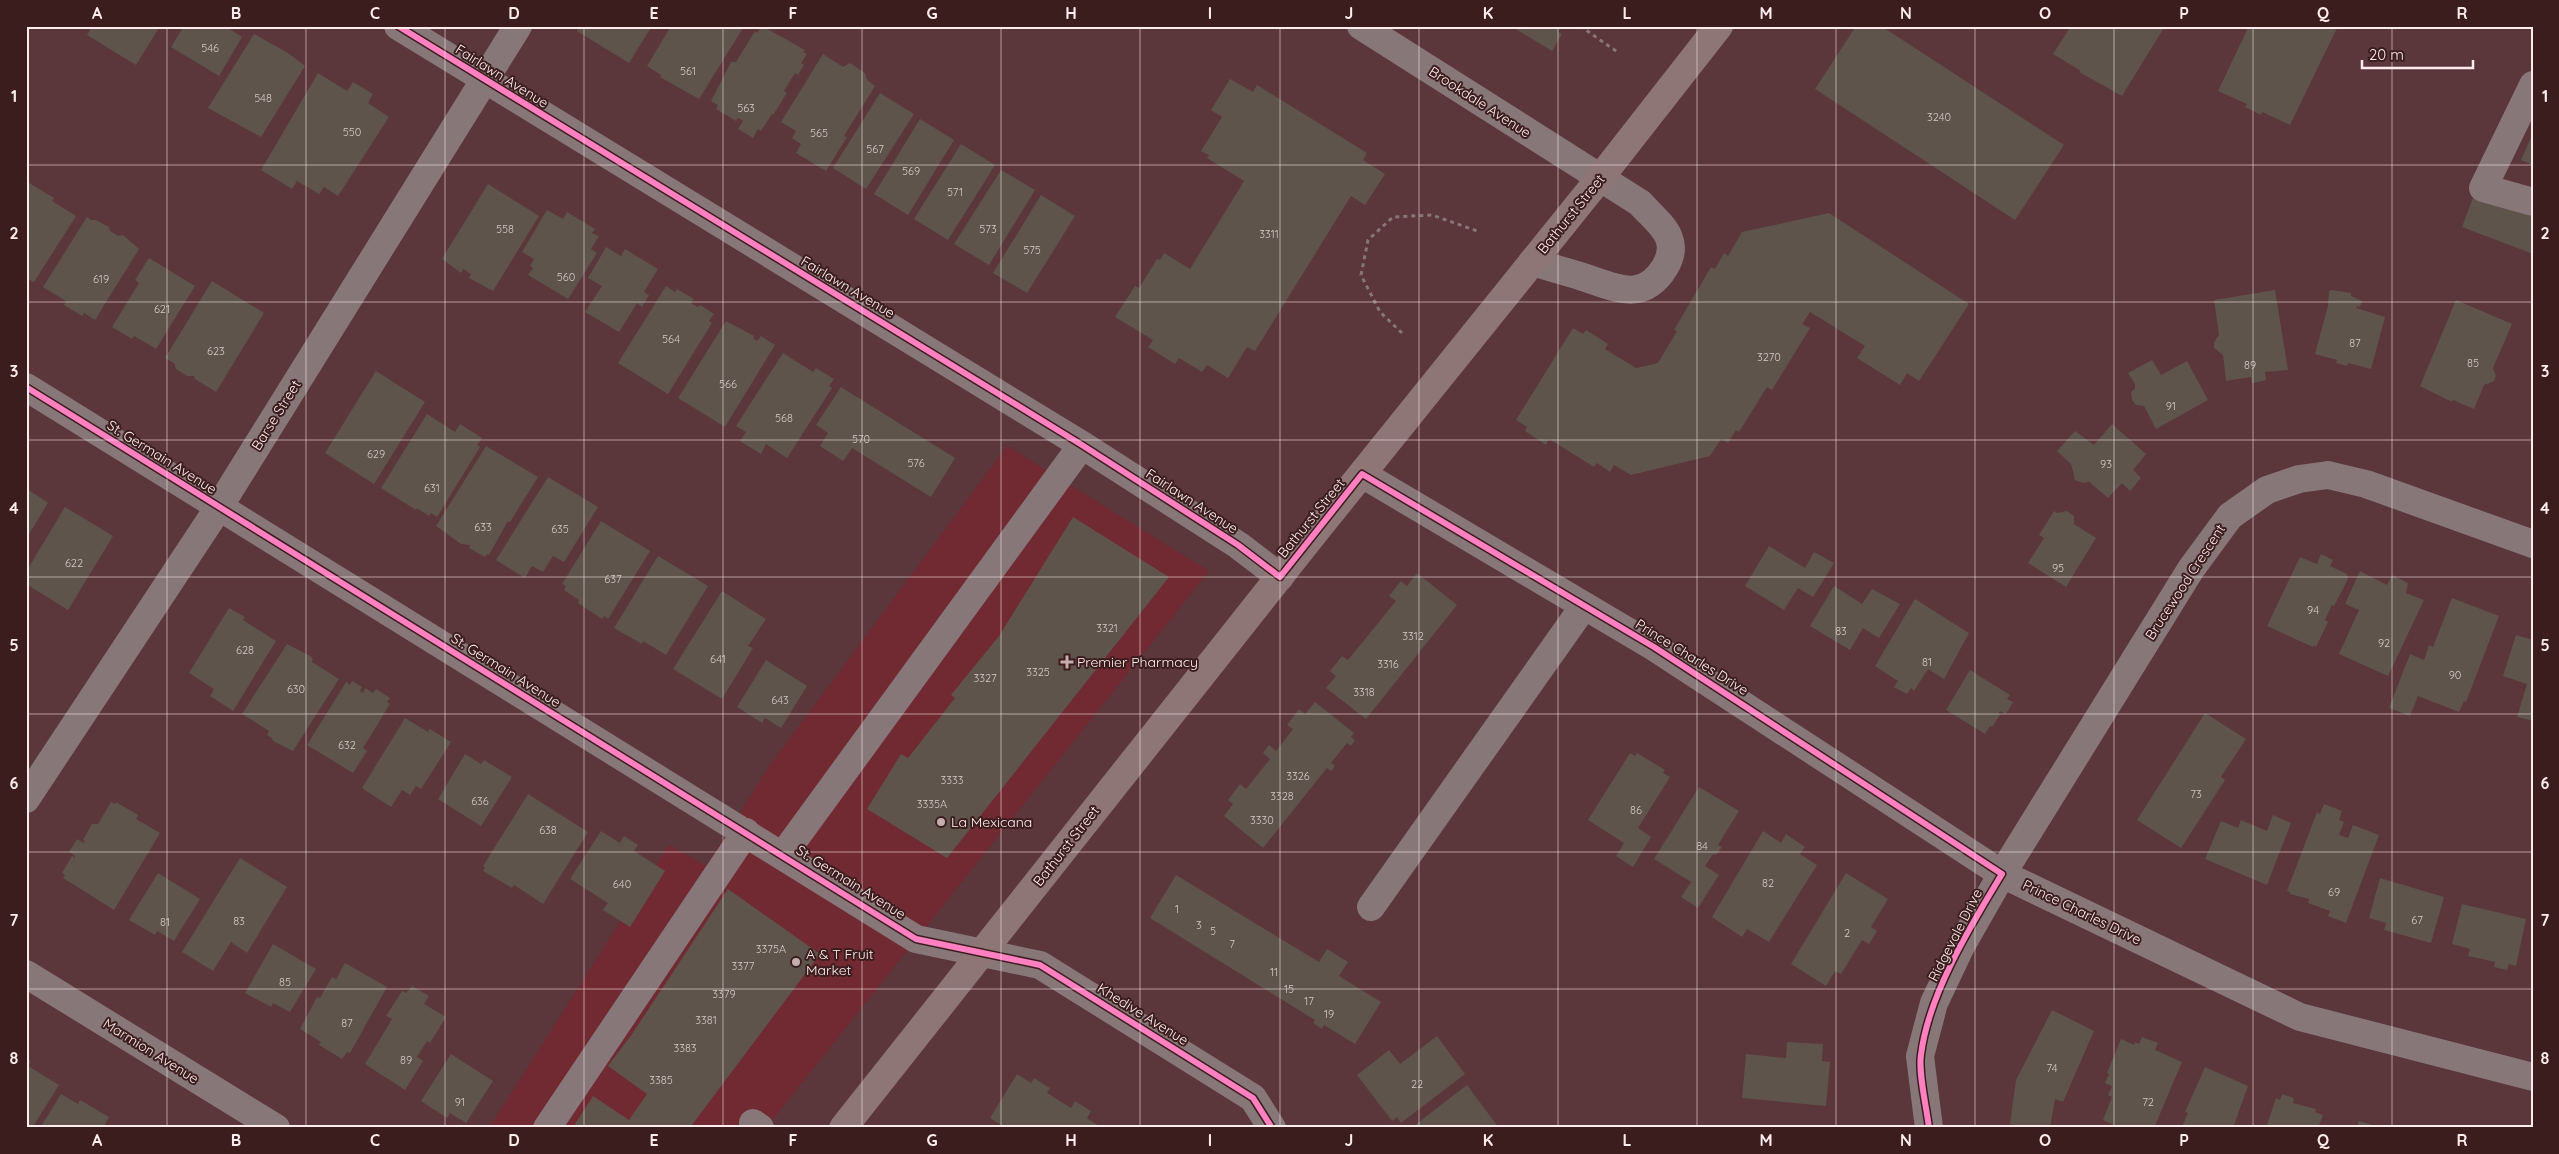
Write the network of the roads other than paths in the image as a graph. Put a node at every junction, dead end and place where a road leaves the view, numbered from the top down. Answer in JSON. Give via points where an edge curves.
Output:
{"nodes":[{"id":1,"x":398,"y":26,"type":"edge"},
{"id":2,"x":518,"y":26,"type":"edge"},
{"id":3,"x":1361,"y":26,"type":"edge"},
{"id":4,"x":1719,"y":26,"type":"edge"},
{"id":5,"x":485,"y":80,"type":"junction"},
{"id":6,"x":2533,"y":85,"type":"edge"},
{"id":7,"x":1600,"y":178,"type":"junction"},
{"id":8,"x":2533,"y":202,"type":"edge"},
{"id":9,"x":1532,"y":262,"type":"junction"},
{"id":10,"x":26,"y":387,"type":"edge"},
{"id":11,"x":1082,"y":445,"type":"junction"},
{"id":12,"x":1362,"y":474,"type":"junction"},
{"id":13,"x":219,"y":507,"type":"junction"},
{"id":14,"x":2533,"y":544,"type":"edge"},
{"id":15,"x":1280,"y":577,"type":"junction"},
{"id":16,"x":1584,"y":606,"type":"junction"},
{"id":17,"x":26,"y":799,"type":"edge"},
{"id":18,"x":746,"y":832,"type":"junction"},
{"id":19,"x":783,"y":855,"type":"junction"},
{"id":20,"x":2002,"y":874,"type":"junction"},
{"id":21,"x":1371,"y":907,"type":"dead end"},
{"id":22,"x":982,"y":952,"type":"junction"},
{"id":23,"x":26,"y":974,"type":"edge"},
{"id":24,"x":2533,"y":1077,"type":"edge"},
{"id":25,"x":276,"y":1128,"type":"edge"},
{"id":26,"x":547,"y":1128,"type":"edge"},
{"id":27,"x":844,"y":1128,"type":"edge"},
{"id":28,"x":1272,"y":1128,"type":"edge"},
{"id":29,"x":1929,"y":1128,"type":"edge"}],
"edges":[{"from":1,"to":5,"type":"street","name":"Fairlawn Avenue"},
{"from":2,"to":5,"type":"street","name":"Barse Street"},
{"from":3,"to":7,"type":"street","name":"Brookdale Avenue"},
{"from":4,"to":7,"type":"main road","name":"Bathurst Street"},
{"from":5,"to":11,"type":"street","name":"Fairlawn Avenue"},
{"from":5,"to":13,"type":"street","name":"Barse Street"},
{"from":6,"to":8,"type":"street","via":[[2483,188]]},
{"from":7,"to":9,"type":"main road","name":"Bathurst Street"},
{"from":7,"to":9,"type":"street","name":"Brookdale Avenue","via":[[1640,203],[1669,235],[1671,257],[1659,276],[1648,286],[1626,291]]},
{"from":9,"to":12,"type":"main road","name":"Bathurst Street"},
{"from":10,"to":13,"type":"street","name":"St. Germain Avenue"},
{"from":11,"to":15,"type":"street","name":"Fairlawn Avenue"},
{"from":11,"to":19,"type":"street"},
{"from":12,"to":15,"type":"main road","name":"Bathurst Street"},
{"from":12,"to":16,"type":"street","name":"Prince Charles Drive"},
{"from":13,"to":17,"type":"street","name":"Barse Street"},
{"from":13,"to":18,"type":"street","name":"St. Germain Avenue"},
{"from":14,"to":20,"type":"street","name":"Brucewood Crescent","via":[[2366,484],[2328,475],[2299,479],[2267,490],[2230,516],[2209,542]]},
{"from":15,"to":22,"type":"main road","name":"Bathurst Street"},
{"from":16,"to":20,"type":"street","name":"Prince Charles Drive","via":[[1654,647]]},
{"from":16,"to":21,"type":"street"},
{"from":18,"to":19,"type":"street","name":"St. Germain Avenue"},
{"from":18,"to":26,"type":"street"},
{"from":19,"to":22,"type":"street","name":"St. Germain Avenue","via":[[916,939]]},
{"from":20,"to":24,"type":"street","name":"Prince Charles Drive","via":[[2300,1017]]},
{"from":20,"to":29,"type":"street","name":"Ridgevale Drive","via":[[1960,946],[1934,1003],[1920,1056]]},
{"from":22,"to":27,"type":"main road","name":"Bathurst Street"},
{"from":22,"to":28,"type":"street","name":"Khedive Avenue","via":[[1040,965],[1253,1098]]},
{"from":23,"to":25,"type":"street","name":"Marmion Avenue"}]}
